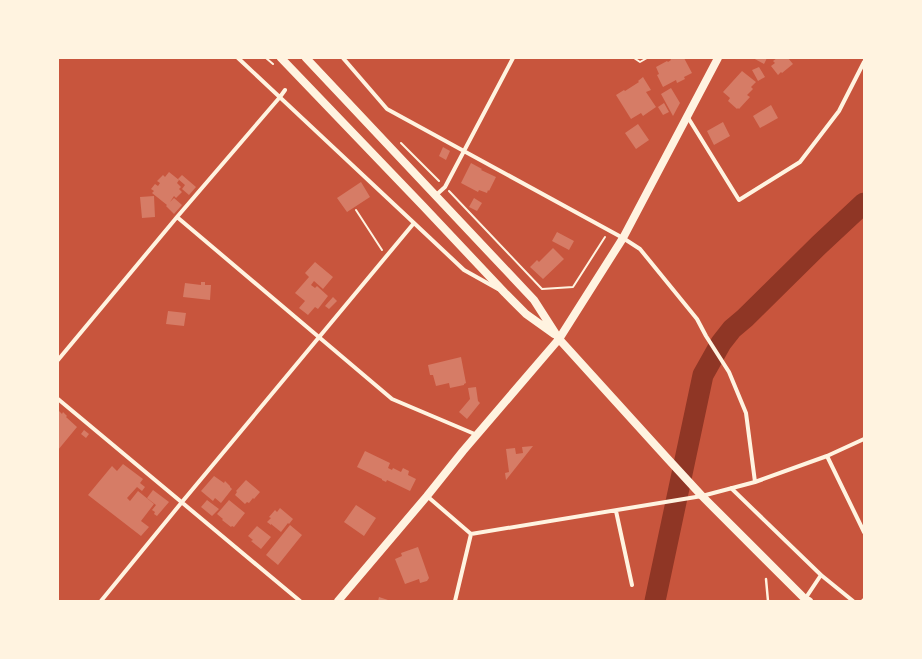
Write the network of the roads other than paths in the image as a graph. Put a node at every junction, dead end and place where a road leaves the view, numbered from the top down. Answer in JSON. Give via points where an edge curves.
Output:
{"nodes":[{"id":1,"x":238,"y":58,"type":"edge"},
{"id":2,"x":281,"y":58,"type":"edge"},
{"id":3,"x":306,"y":58,"type":"edge"},
{"id":4,"x":343,"y":58,"type":"edge"},
{"id":5,"x":513,"y":58,"type":"edge"},
{"id":6,"x":718,"y":58,"type":"edge"},
{"id":7,"x":864,"y":62,"type":"edge"},
{"id":8,"x":285,"y":90,"type":"dead end"},
{"id":9,"x":280,"y":97,"type":"junction"},
{"id":10,"x":687,"y":116,"type":"junction"},
{"id":11,"x":464,"y":151,"type":"junction"},
{"id":12,"x":435,"y":196,"type":"junction"},
{"id":13,"x":177,"y":218,"type":"junction"},
{"id":14,"x":414,"y":223,"type":"junction"},
{"id":15,"x":623,"y":238,"type":"junction"},
{"id":16,"x":505,"y":293,"type":"junction"},
{"id":17,"x":319,"y":337,"type":"junction"},
{"id":18,"x":559,"y":339,"type":"junction"},
{"id":19,"x":58,"y":360,"type":"edge"},
{"id":20,"x":58,"y":399,"type":"edge"},
{"id":21,"x":476,"y":435,"type":"junction"},
{"id":22,"x":864,"y":439,"type":"edge"},
{"id":23,"x":827,"y":456,"type":"junction"},
{"id":24,"x":755,"y":482,"type":"junction"},
{"id":25,"x":731,"y":488,"type":"junction"},
{"id":26,"x":427,"y":496,"type":"junction"},
{"id":27,"x":702,"y":496,"type":"junction"},
{"id":28,"x":182,"y":502,"type":"junction"},
{"id":29,"x":616,"y":510,"type":"junction"},
{"id":30,"x":864,"y":532,"type":"edge"},
{"id":31,"x":471,"y":534,"type":"junction"},
{"id":32,"x":821,"y":575,"type":"junction"},
{"id":33,"x":766,"y":579,"type":"dead end"},
{"id":34,"x":632,"y":585,"type":"dead end"},
{"id":35,"x":807,"y":600,"type":"edge"},
{"id":36,"x":102,"y":601,"type":"edge"},
{"id":37,"x":300,"y":601,"type":"edge"},
{"id":38,"x":338,"y":601,"type":"edge"},
{"id":39,"x":455,"y":601,"type":"edge"},
{"id":40,"x":768,"y":601,"type":"edge"},
{"id":41,"x":853,"y":601,"type":"edge"}],
"edges":[{"from":1,"to":9,"type":"street"},
{"from":2,"to":16,"type":"main road"},
{"from":3,"to":12,"type":"main road"},
{"from":4,"to":11,"type":"street","via":[[387,109]]},
{"from":5,"to":11,"type":"street"},
{"from":6,"to":10,"type":"main road"},
{"from":7,"to":10,"type":"street","via":[[839,110],[800,162],[738,200]]},
{"from":8,"to":9,"type":"street"},
{"from":9,"to":13,"type":"street"},
{"from":9,"to":14,"type":"street"},
{"from":10,"to":15,"type":"main road"},
{"from":11,"to":12,"type":"street","via":[[445,187]]},
{"from":11,"to":15,"type":"street"},
{"from":12,"to":18,"type":"main road","via":[[534,300]]},
{"from":13,"to":17,"type":"street"},
{"from":13,"to":19,"type":"street"},
{"from":14,"to":16,"type":"street","via":[[464,270]]},
{"from":14,"to":17,"type":"street"},
{"from":15,"to":18,"type":"main road"},
{"from":15,"to":24,"type":"street","via":[[640,249],[697,319],[729,372],[746,413]]},
{"from":16,"to":18,"type":"main road","via":[[526,314]]},
{"from":17,"to":21,"type":"street","via":[[392,398]]},
{"from":17,"to":28,"type":"street"},
{"from":18,"to":21,"type":"main road"},
{"from":18,"to":27,"type":"main road"},
{"from":20,"to":28,"type":"street"},
{"from":21,"to":26,"type":"main road"},
{"from":22,"to":23,"type":"street"},
{"from":23,"to":24,"type":"street"},
{"from":23,"to":30,"type":"street"},
{"from":24,"to":25,"type":"street"},
{"from":25,"to":27,"type":"street"},
{"from":25,"to":32,"type":"street"},
{"from":26,"to":31,"type":"street"},
{"from":26,"to":38,"type":"main road"},
{"from":27,"to":29,"type":"street"},
{"from":27,"to":35,"type":"main road"},
{"from":28,"to":36,"type":"street"},
{"from":28,"to":37,"type":"street"},
{"from":29,"to":31,"type":"street"},
{"from":29,"to":34,"type":"street"},
{"from":31,"to":39,"type":"street"},
{"from":32,"to":35,"type":"street"},
{"from":32,"to":41,"type":"street"},
{"from":33,"to":40,"type":"lane"}]}
